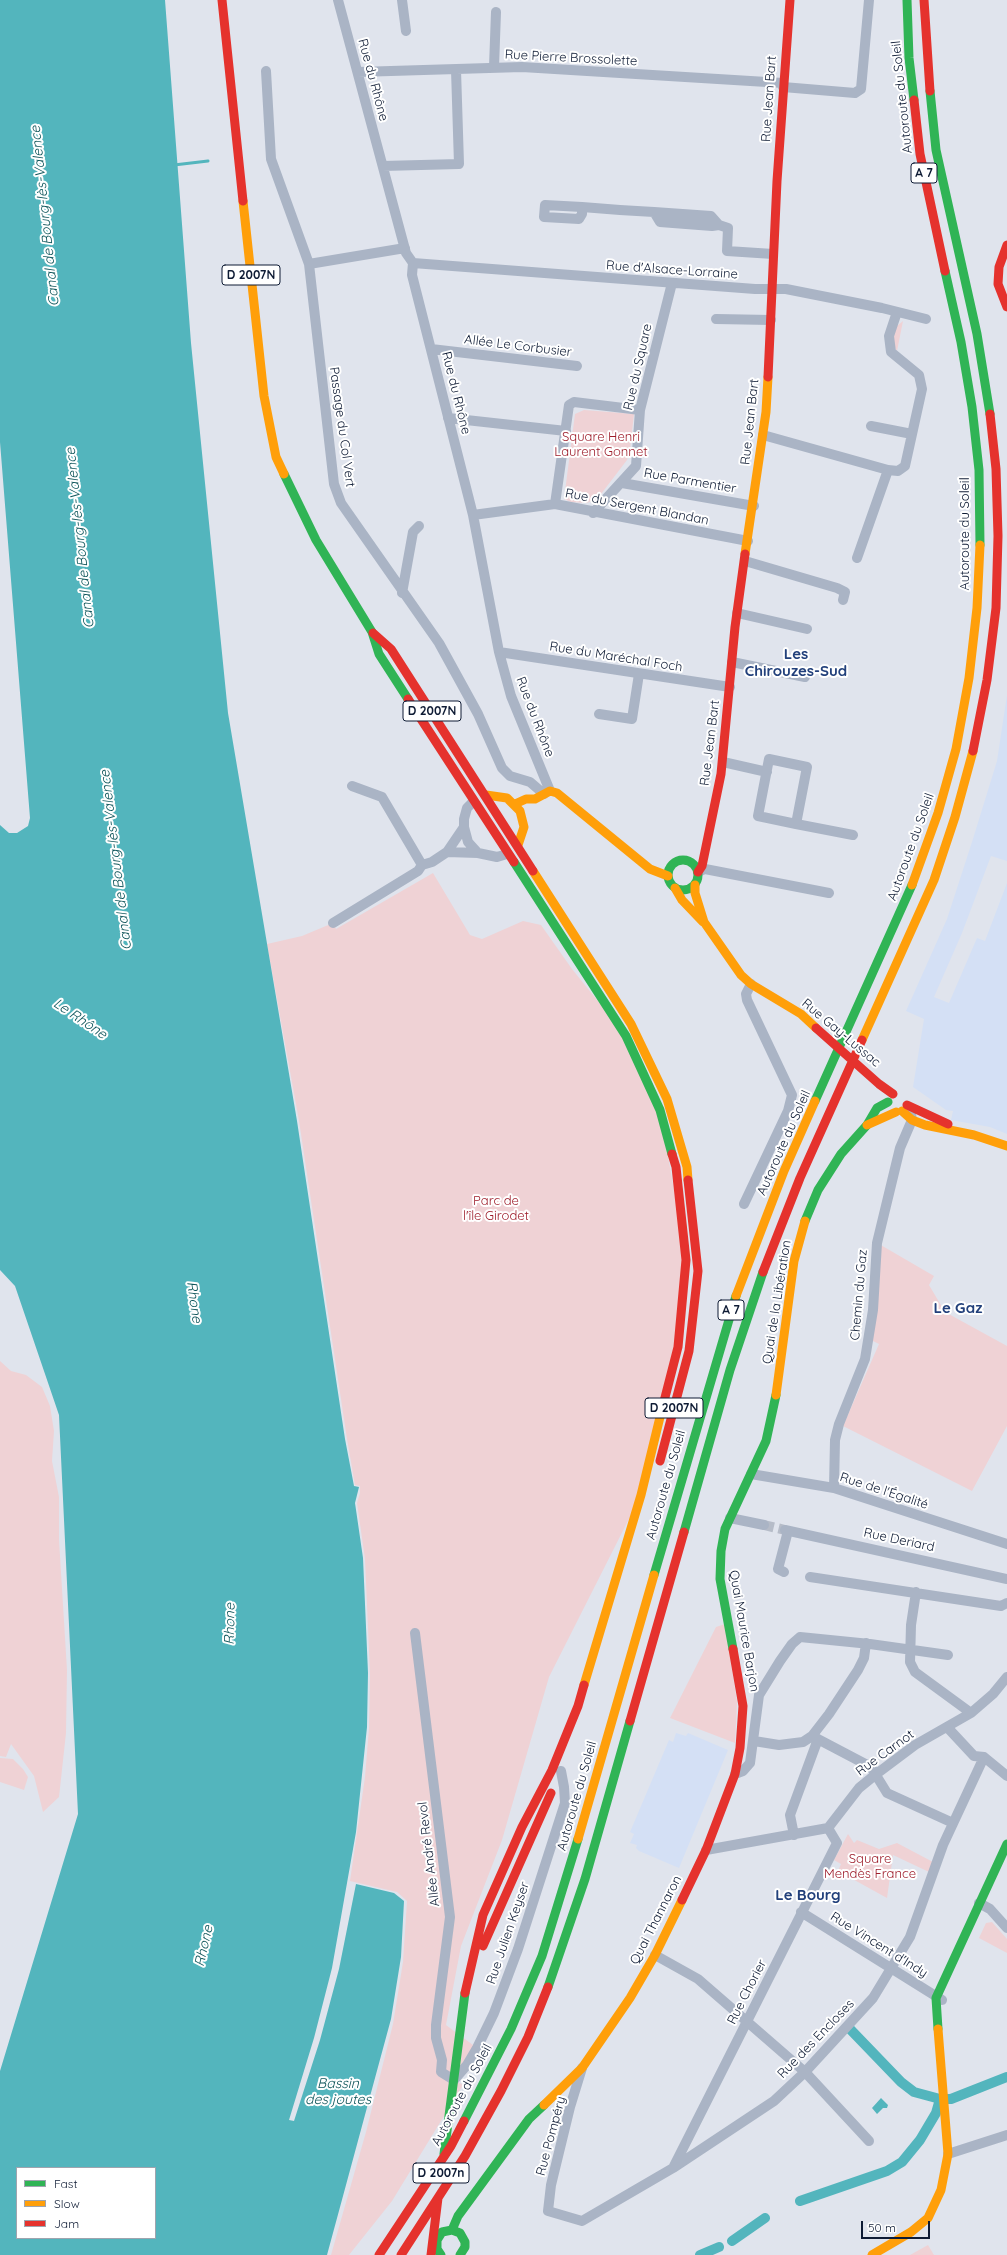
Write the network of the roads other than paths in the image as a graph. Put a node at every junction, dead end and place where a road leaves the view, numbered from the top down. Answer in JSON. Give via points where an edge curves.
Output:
{"nodes":[{"id":1,"x":222,"y":0,"type":"edge"},
{"id":2,"x":338,"y":0,"type":"edge"},
{"id":3,"x":402,"y":0,"type":"edge"},
{"id":4,"x":790,"y":0,"type":"edge"},
{"id":5,"x":869,"y":0,"type":"edge"},
{"id":6,"x":906,"y":0,"type":"edge"},
{"id":7,"x":924,"y":0,"type":"edge"},
{"id":8,"x":496,"y":12,"type":"dead end"},
{"id":9,"x":406,"y":31,"type":"dead end"},
{"id":10,"x":494,"y":67,"type":"junction"},
{"id":11,"x":456,"y":70,"type":"junction"},
{"id":12,"x":266,"y":71,"type":"dead end"},
{"id":13,"x":358,"y":72,"type":"junction"},
{"id":14,"x":783,"y":85,"type":"junction"},
{"id":15,"x":383,"y":166,"type":"junction"},
{"id":16,"x":582,"y":207,"type":"dead end"},
{"id":17,"x":1007,"y":245,"type":"edge"},
{"id":18,"x":405,"y":248,"type":"junction"},
{"id":19,"x":773,"y":254,"type":"junction"},
{"id":20,"x":413,"y":263,"type":"junction"},
{"id":21,"x":309,"y":264,"type":"junction"},
{"id":22,"x":672,"y":283,"type":"junction"},
{"id":23,"x":772,"y":288,"type":"junction"},
{"id":24,"x":1007,"y":307,"type":"edge"},
{"id":25,"x":897,"y":312,"type":"junction"},
{"id":26,"x":716,"y":319,"type":"dead end"},
{"id":27,"x":926,"y":319,"type":"dead end"},
{"id":28,"x":771,"y":320,"type":"junction"},
{"id":29,"x":431,"y":348,"type":"junction"},
{"id":30,"x":577,"y":366,"type":"dead end"},
{"id":31,"x":640,"y":410,"type":"junction"},
{"id":32,"x":448,"y":418,"type":"junction"},
{"id":33,"x":871,"y":426,"type":"dead end"},
{"id":34,"x":566,"y":431,"type":"junction"},
{"id":35,"x":912,"y":434,"type":"junction"},
{"id":36,"x":763,"y":435,"type":"junction"},
{"id":37,"x":888,"y":470,"type":"junction"},
{"id":38,"x":622,"y":483,"type":"junction"},
{"id":39,"x":555,"y":504,"type":"junction"},
{"id":40,"x":754,"y":506,"type":"junction"},
{"id":41,"x":594,"y":513,"type":"junction"},
{"id":42,"x":473,"y":515,"type":"junction"},
{"id":43,"x":419,"y":526,"type":"dead end"},
{"id":44,"x":748,"y":541,"type":"junction"},
{"id":45,"x":857,"y":558,"type":"dead end"},
{"id":46,"x":745,"y":561,"type":"junction"},
{"id":47,"x":402,"y":593,"type":"junction"},
{"id":48,"x":843,"y":600,"type":"dead end"},
{"id":49,"x":737,"y":613,"type":"junction"},
{"id":50,"x":807,"y":629,"type":"dead end"},
{"id":51,"x":372,"y":632,"type":"junction"},
{"id":52,"x":499,"y":652,"type":"junction"},
{"id":53,"x":732,"y":662,"type":"junction"},
{"id":54,"x":639,"y":674,"type":"junction"},
{"id":55,"x":805,"y":677,"type":"dead end"},
{"id":56,"x":730,"y":687,"type":"junction"},
{"id":57,"x":599,"y":714,"type":"dead end"},
{"id":58,"x":723,"y":762,"type":"junction"},
{"id":59,"x":767,"y":772,"type":"junction"},
{"id":60,"x":352,"y":786,"type":"dead end"},
{"id":61,"x":547,"y":793,"type":"junction"},
{"id":62,"x":486,"y":795,"type":"junction"},
{"id":63,"x":535,"y":800,"type":"junction"},
{"id":64,"x":473,"y":802,"type":"junction"},
{"id":65,"x":515,"y":804,"type":"junction"},
{"id":66,"x":523,"y":818,"type":"junction"},
{"id":67,"x":796,"y":824,"type":"junction"},
{"id":68,"x":464,"y":827,"type":"junction"},
{"id":69,"x":853,"y":835,"type":"dead end"},
{"id":70,"x":706,"y":844,"type":"junction"},
{"id":71,"x":518,"y":845,"type":"junction"},
{"id":72,"x":447,"y":852,"type":"junction"},
{"id":73,"x":478,"y":853,"type":"junction"},
{"id":74,"x":507,"y":854,"type":"junction"},
{"id":75,"x":685,"y":861,"type":"junction"},
{"id":76,"x":422,"y":865,"type":"junction"},
{"id":77,"x":698,"y":872,"type":"junction"},
{"id":78,"x":668,"y":876,"type":"junction"},
{"id":79,"x":695,"y":885,"type":"junction"},
{"id":80,"x":675,"y":888,"type":"junction"},
{"id":81,"x":829,"y":893,"type":"dead end"},
{"id":82,"x":704,"y":922,"type":"junction"},
{"id":83,"x":333,"y":923,"type":"dead end"},
{"id":84,"x":751,"y":984,"type":"junction"},
{"id":85,"x":890,"y":1098,"type":"junction"},
{"id":86,"x":901,"y":1110,"type":"junction"},
{"id":87,"x":912,"y":1120,"type":"junction"},
{"id":88,"x":867,"y":1125,"type":"junction"},
{"id":89,"x":974,"y":1135,"type":"junction"},
{"id":90,"x":1007,"y":1146,"type":"edge"},
{"id":91,"x":744,"y":1204,"type":"dead end"},
{"id":92,"x":751,"y":1474,"type":"junction"},
{"id":93,"x":834,"y":1488,"type":"junction"},
{"id":94,"x":730,"y":1518,"type":"junction"},
{"id":95,"x":764,"y":1525,"type":"tunnel mouth"},
{"id":96,"x":1007,"y":1544,"type":"edge"},
{"id":97,"x":784,"y":1572,"type":"dead end"},
{"id":98,"x":810,"y":1577,"type":"dead end"},
{"id":99,"x":1007,"y":1579,"type":"edge"},
{"id":100,"x":623,"y":1588,"type":"dead end"},
{"id":101,"x":916,"y":1592,"type":"junction"},
{"id":102,"x":1007,"y":1603,"type":"edge"},
{"id":103,"x":415,"y":1633,"type":"dead end"},
{"id":104,"x":866,"y":1643,"type":"junction"},
{"id":105,"x":910,"y":1650,"type":"junction"},
{"id":106,"x":948,"y":1655,"type":"dead end"},
{"id":107,"x":1007,"y":1677,"type":"edge"},
{"id":108,"x":971,"y":1713,"type":"junction"},
{"id":109,"x":582,"y":1723,"type":"dead end"},
{"id":110,"x":947,"y":1727,"type":"junction"},
{"id":111,"x":815,"y":1738,"type":"junction"},
{"id":112,"x":754,"y":1740,"type":"junction"},
{"id":113,"x":984,"y":1757,"type":"junction"},
{"id":114,"x":561,"y":1770,"type":"junction"},
{"id":115,"x":735,"y":1774,"type":"junction"},
{"id":116,"x":875,"y":1775,"type":"junction"},
{"id":117,"x":1007,"y":1776,"type":"edge"},
{"id":118,"x":953,"y":1823,"type":"junction"},
{"id":119,"x":828,"y":1828,"type":"junction"},
{"id":120,"x":794,"y":1835,"type":"junction"},
{"id":121,"x":1007,"y":1844,"type":"edge"},
{"id":122,"x":706,"y":1850,"type":"junction"},
{"id":123,"x":1007,"y":1862,"type":"edge"},
{"id":124,"x":983,"y":1905,"type":"junction"},
{"id":125,"x":801,"y":1912,"type":"junction"},
{"id":126,"x":1007,"y":1928,"type":"edge"},
{"id":127,"x":654,"y":1955,"type":"junction"},
{"id":128,"x":892,"y":1968,"type":"junction"},
{"id":129,"x":468,"y":1980,"type":"junction"},
{"id":130,"x":939,"y":1999,"type":"junction"},
{"id":131,"x":747,"y":2022,"type":"junction"},
{"id":132,"x":582,"y":2068,"type":"junction"},
{"id":133,"x":441,"y":2072,"type":"joint"},
{"id":134,"x":805,"y":2072,"type":"junction"},
{"id":135,"x":1007,"y":2135,"type":"edge"},
{"id":136,"x":869,"y":2141,"type":"dead end"},
{"id":137,"x":948,"y":2154,"type":"junction"},
{"id":138,"x":673,"y":2168,"type":"junction"},
{"id":139,"x":468,"y":2204,"type":"junction"},
{"id":140,"x":548,"y":2211,"type":"joint"},
{"id":141,"x":452,"y":2230,"type":"junction"},
{"id":142,"x":463,"y":2236,"type":"junction"},
{"id":143,"x":436,"y":2253,"type":"edge"},
{"id":144,"x":379,"y":2255,"type":"edge"},
{"id":145,"x":401,"y":2255,"type":"edge"},
{"id":146,"x":460,"y":2255,"type":"edge"},
{"id":147,"x":872,"y":2255,"type":"edge"}],
"edges":[{"from":1,"to":51,"type":"main road","number":"D 2007N","via":[[264,396],[276,457],[316,540]]},
{"from":2,"to":13,"type":"street","name":"Rue du Rhône"},
{"from":3,"to":9,"type":"street"},
{"from":4,"to":14,"type":"main road","name":"Rue Jean Bart"},
{"from":5,"to":14,"type":"street","name":"Rue Pierre Brossolette","via":[[861,89],[855,92]]},
{"from":6,"to":144,"type":"main road","name":"Autoroute du Soleil","number":"A 7","via":[[909,58],[920,154],[961,342],[979,470],[981,535],[977,608],[969,678],[956,749],[938,813],[916,876],[784,1171],[740,1282],[568,1875],[542,1956],[511,2029],[451,2146]]},
{"from":7,"to":145,"type":"main road","number":"A 7","via":[[926,57],[936,150],[977,334],[989,402],[996,469],[996,608],[987,680],[973,751],[934,880],[800,1178],[757,1286],[730,1370],[585,1879],[558,1962],[528,2037],[501,2091],[465,2156]]},
{"from":8,"to":10,"type":"street"},
{"from":10,"to":11,"type":"street","name":"Rue Pierre Brossolette"},
{"from":10,"to":14,"type":"street","name":"Rue Pierre Brossolette"},
{"from":11,"to":13,"type":"street","name":"Rue Pierre Brossolette"},
{"from":11,"to":15,"type":"street","via":[[459,164]]},
{"from":12,"to":21,"type":"street","name":"Passage du Col Vert","via":[[271,159]]},
{"from":13,"to":15,"type":"street","name":"Rue du Rhône"},
{"from":14,"to":19,"type":"main road","name":"Rue Jean Bart"},
{"from":15,"to":18,"type":"street","name":"Rue du Rhône"},
{"from":16,"to":19,"type":"street","via":[[711,216],[719,225],[728,228],[727,251]]},
{"from":17,"to":24,"type":"main road","via":[[999,267],[998,284]]},
{"from":18,"to":20,"type":"street","name":"Rue du Rhône"},
{"from":18,"to":21,"type":"street"},
{"from":19,"to":23,"type":"main road","name":"Rue Jean Bart"},
{"from":20,"to":22,"type":"street","name":"Rue d'Alsace-Lorraine"},
{"from":20,"to":29,"type":"street","name":"Rue du Rhône","via":[[412,275]]},
{"from":21,"to":47,"type":"street","name":"Passage du Col Vert","via":[[334,484],[341,503]]},
{"from":22,"to":23,"type":"street","name":"Rue d'Alsace-Lorraine"},
{"from":22,"to":31,"type":"street","name":"Rue du Square"},
{"from":23,"to":25,"type":"street","name":"Rue d'Alsace-Lorraine","via":[[794,290]]},
{"from":23,"to":28,"type":"main road","name":"Rue Jean Bart"},
{"from":25,"to":27,"type":"street","name":"Rue d'Alsace-Lorraine"},
{"from":25,"to":35,"type":"street","via":[[889,336],[891,352],[919,374],[922,389]]},
{"from":26,"to":28,"type":"street"},
{"from":28,"to":36,"type":"main road","name":"Rue Jean Bart"},
{"from":29,"to":30,"type":"street","name":"Allée Le Corbusier"},
{"from":29,"to":32,"type":"street","name":"Rue du Rhône"},
{"from":31,"to":34,"type":"street","via":[[574,402],[569,405]]},
{"from":31,"to":38,"type":"street","name":"Rue du Square","via":[[636,466]]},
{"from":32,"to":34,"type":"street"},
{"from":32,"to":42,"type":"street","name":"Rue du Rhône"},
{"from":33,"to":35,"type":"street"},
{"from":34,"to":39,"type":"street"},
{"from":35,"to":37,"type":"street","via":[[904,466],[898,471]]},
{"from":36,"to":37,"type":"street"},
{"from":36,"to":40,"type":"main road","name":"Rue Jean Bart"},
{"from":37,"to":45,"type":"street"},
{"from":38,"to":40,"type":"street","name":"Rue Parmentier"},
{"from":38,"to":41,"type":"street","name":"Rue du Square"},
{"from":39,"to":41,"type":"street","name":"Rue du Sergent Blandan"},
{"from":39,"to":42,"type":"street","name":"Rue du Sergent Blandan"},
{"from":40,"to":44,"type":"main road","name":"Rue Jean Bart"},
{"from":41,"to":44,"type":"street","name":"Rue du Sergent Blandan"},
{"from":42,"to":52,"type":"street","name":"Rue du Rhône"},
{"from":43,"to":47,"type":"street","via":[[413,532]]},
{"from":44,"to":46,"type":"main road","name":"Rue Jean Bart"},
{"from":46,"to":48,"type":"street","via":[[837,588],[845,592]]},
{"from":46,"to":49,"type":"main road","name":"Rue Jean Bart"},
{"from":47,"to":61,"type":"street","name":"Passage du Col Vert","via":[[439,643],[478,714],[502,768],[510,776],[530,782]]},
{"from":49,"to":50,"type":"street"},
{"from":49,"to":53,"type":"main road","name":"Rue Jean Bart"},
{"from":51,"to":62,"type":"main road","number":"D 2007N","via":[[391,649]]},
{"from":51,"to":64,"type":"main road","number":"D 2007N","via":[[379,654]]},
{"from":52,"to":54,"type":"street","name":"Rue du Maréchal Foch"},
{"from":52,"to":61,"type":"street","name":"Rue du Rhône","via":[[511,696]]},
{"from":53,"to":55,"type":"street"},
{"from":53,"to":56,"type":"main road","name":"Rue Jean Bart"},
{"from":54,"to":56,"type":"street","name":"Rue du Maréchal Foch"},
{"from":54,"to":57,"type":"street","via":[[632,719]]},
{"from":56,"to":58,"type":"main road","name":"Rue Jean Bart"},
{"from":58,"to":59,"type":"street"},
{"from":58,"to":70,"type":"main road","name":"Rue Jean Bart"},
{"from":59,"to":67,"type":"street","via":[[758,816]]},
{"from":59,"to":67,"type":"street","via":[[769,759],[807,767]]},
{"from":60,"to":76,"type":"street","via":[[382,797]]},
{"from":61,"to":63,"type":"main road"},
{"from":61,"to":78,"type":"main road","via":[[557,793],[650,869]]},
{"from":62,"to":64,"type":"main road"},
{"from":62,"to":65,"type":"main road","via":[[507,798]]},
{"from":62,"to":71,"type":"main road","number":"D 2007N"},
{"from":63,"to":65,"type":"main road","via":[[526,799]]},
{"from":63,"to":66,"type":"main road"},
{"from":64,"to":68,"type":"street","via":[[466,812]]},
{"from":64,"to":74,"type":"main road","number":"D 2007N"},
{"from":65,"to":66,"type":"main road"},
{"from":66,"to":71,"type":"main road","via":[[523,835]]},
{"from":67,"to":69,"type":"street"},
{"from":68,"to":72,"type":"street"},
{"from":68,"to":73,"type":"street","via":[[468,842]]},
{"from":70,"to":75,"type":"main road"},
{"from":70,"to":77,"type":"main road","name":"Rue Jean Bart","via":[[702,866]]},
{"from":71,"to":74,"type":"main road"},
{"from":71,"to":100,"type":"main road","number":"D 2007N","via":[[631,1024],[667,1099],[687,1167],[698,1271],[689,1350]]},
{"from":72,"to":73,"type":"street"},
{"from":72,"to":76,"type":"street"},
{"from":73,"to":74,"type":"street","via":[[498,857]]},
{"from":74,"to":129,"type":"main road","number":"D 2007N","via":[[626,1036],[660,1110],[676,1167],[686,1260],[678,1347],[641,1495],[578,1706],[552,1770],[522,1827],[483,1915]]},
{"from":75,"to":77,"type":"main road","via":[[694,864]]},
{"from":75,"to":78,"type":"main road","via":[[673,864]]},
{"from":76,"to":83,"type":"street","via":[[418,871]]},
{"from":77,"to":79,"type":"main road"},
{"from":77,"to":81,"type":"street","via":[[705,869]]},
{"from":78,"to":80,"type":"main road"},
{"from":79,"to":80,"type":"main road","via":[[686,890]]},
{"from":79,"to":82,"type":"main road"},
{"from":80,"to":82,"type":"main road","via":[[682,900]]},
{"from":82,"to":84,"type":"main road","name":"Rue Gay-Lussac","via":[[731,964]]},
{"from":84,"to":85,"type":"main road","name":"Rue Gay-Lussac","via":[[801,1014],[877,1082]]},
{"from":84,"to":91,"type":"street","via":[[746,994],[747,1000],[792,1095],[788,1111]]},
{"from":85,"to":86,"type":"main road","via":[[890,1110]]},
{"from":85,"to":86,"type":"main road","via":[[903,1096]]},
{"from":85,"to":88,"type":"main road","name":"Quai de la Libération","via":[[877,1108]]},
{"from":86,"to":87,"type":"street","via":[[912,1116]]},
{"from":86,"to":88,"type":"main road","name":"Quai de la Libération"},
{"from":86,"to":89,"type":"main road"},
{"from":87,"to":89,"type":"main road"},
{"from":87,"to":93,"type":"street","name":"Chemin du Gaz","via":[[900,1148],[877,1243],[873,1310],[865,1359],[835,1440]]},
{"from":88,"to":92,"type":"main road","name":"Quai de la Libération","via":[[830,1170],[818,1190],[805,1222],[794,1260],[774,1411],[766,1441]]},
{"from":89,"to":90,"type":"main road"},
{"from":92,"to":93,"type":"street","name":"Rue de l'Égalité"},
{"from":92,"to":94,"type":"main road","name":"Quai Maurice Barjon"},
{"from":93,"to":96,"type":"street","name":"Rue de l'Égalité"},
{"from":94,"to":95,"type":"street"},
{"from":94,"to":115,"type":"main road","name":"Quai Maurice Barjon","via":[[725,1529],[720,1564],[722,1594],[743,1706],[743,1726]]},
{"from":97,"to":99,"type":"street","name":"Rue Deriard","via":[[778,1569],[787,1530]]},
{"from":98,"to":101,"type":"street"},
{"from":101,"to":102,"type":"street","via":[[1001,1606]]},
{"from":101,"to":105,"type":"street"},
{"from":103,"to":133,"type":"street","name":"Allée André Revol","via":[[450,1917],[436,2025],[436,2038],[442,2060]]},
{"from":104,"to":105,"type":"street"},
{"from":104,"to":111,"type":"street","via":[[864,1658],[858,1670]]},
{"from":104,"to":112,"type":"street","via":[[800,1637],[792,1644],[759,1695]]},
{"from":105,"to":106,"type":"street"},
{"from":105,"to":108,"type":"street","via":[[910,1662],[915,1672]]},
{"from":107,"to":108,"type":"street","name":"Rue Carnot","via":[[993,1694]]},
{"from":108,"to":110,"type":"street","name":"Rue Carnot"},
{"from":109,"to":114,"type":"main road"},
{"from":110,"to":113,"type":"street","via":[[974,1756]]},
{"from":110,"to":116,"type":"street","name":"Rue Carnot","via":[[915,1745]]},
{"from":111,"to":112,"type":"street","via":[[779,1745]]},
{"from":111,"to":116,"type":"street","via":[[871,1767]]},
{"from":111,"to":120,"type":"street","via":[[790,1816]]},
{"from":112,"to":115,"type":"street","via":[[750,1763],[743,1771]]},
{"from":113,"to":117,"type":"street"},
{"from":113,"to":118,"type":"street","name":"Rue des Encloses"},
{"from":114,"to":129,"type":"main road"},
{"from":114,"to":133,"type":"street","name":"Rue Julien Keyser","via":[[564,1803],[518,1949],[494,2013],[467,2065],[454,2080]]},
{"from":115,"to":122,"type":"main road","name":"Quai Thannaron"},
{"from":116,"to":118,"type":"street","via":[[887,1793]]},
{"from":116,"to":119,"type":"street","name":"Rue Carnot","via":[[859,1788]]},
{"from":118,"to":128,"type":"street","name":"Rue des Encloses","via":[[917,1921]]},
{"from":119,"to":120,"type":"street"},
{"from":119,"to":125,"type":"street","name":"Rue Chorier","via":[[837,1843]]},
{"from":120,"to":122,"type":"street"},
{"from":121,"to":124,"type":"main road"},
{"from":122,"to":127,"type":"main road","name":"Quai Thannaron"},
{"from":123,"to":124,"type":"main road"},
{"from":124,"to":126,"type":"street","via":[[990,1908]]},
{"from":124,"to":130,"type":"main road"},
{"from":125,"to":128,"type":"street","name":"Rue Vincent d'Indy"},
{"from":125,"to":131,"type":"street","name":"Rue Chorier"},
{"from":127,"to":131,"type":"street","via":[[698,1979]]},
{"from":127,"to":132,"type":"main road","name":"Quai Thannaron","via":[[630,1998]]},
{"from":128,"to":130,"type":"street","name":"Rue Vincent d'Indy"},
{"from":128,"to":134,"type":"street","name":"Rue des Encloses","via":[[873,1998]]},
{"from":129,"to":143,"type":"main road","number":"D 2007n","via":[[458,2039]]},
{"from":130,"to":137,"type":"main road"},
{"from":131,"to":134,"type":"street"},
{"from":131,"to":138,"type":"street","name":"Rue Chorier"},
{"from":132,"to":139,"type":"main road","name":"Quai Thannaron","via":[[529,2119]]},
{"from":132,"to":140,"type":"street","name":"Rue Pompéry","via":[[551,2185]]},
{"from":134,"to":136,"type":"street"},
{"from":134,"to":138,"type":"street","name":"Rue des Encloses","via":[[774,2101]]},
{"from":135,"to":137,"type":"street"},
{"from":137,"to":147,"type":"main road","via":[[941,2190],[928,2218],[911,2232]]},
{"from":138,"to":140,"type":"street","name":"Rue des Encloses","via":[[582,2221]]},
{"from":139,"to":141,"type":"main road","name":"Quai Thannaron","via":[[458,2216]]},
{"from":139,"to":142,"type":"main road"},
{"from":141,"to":142,"type":"main road"},
{"from":141,"to":143,"type":"main road","via":[[440,2235]]},
{"from":142,"to":146,"type":"main road","via":[[468,2249]]}]}
